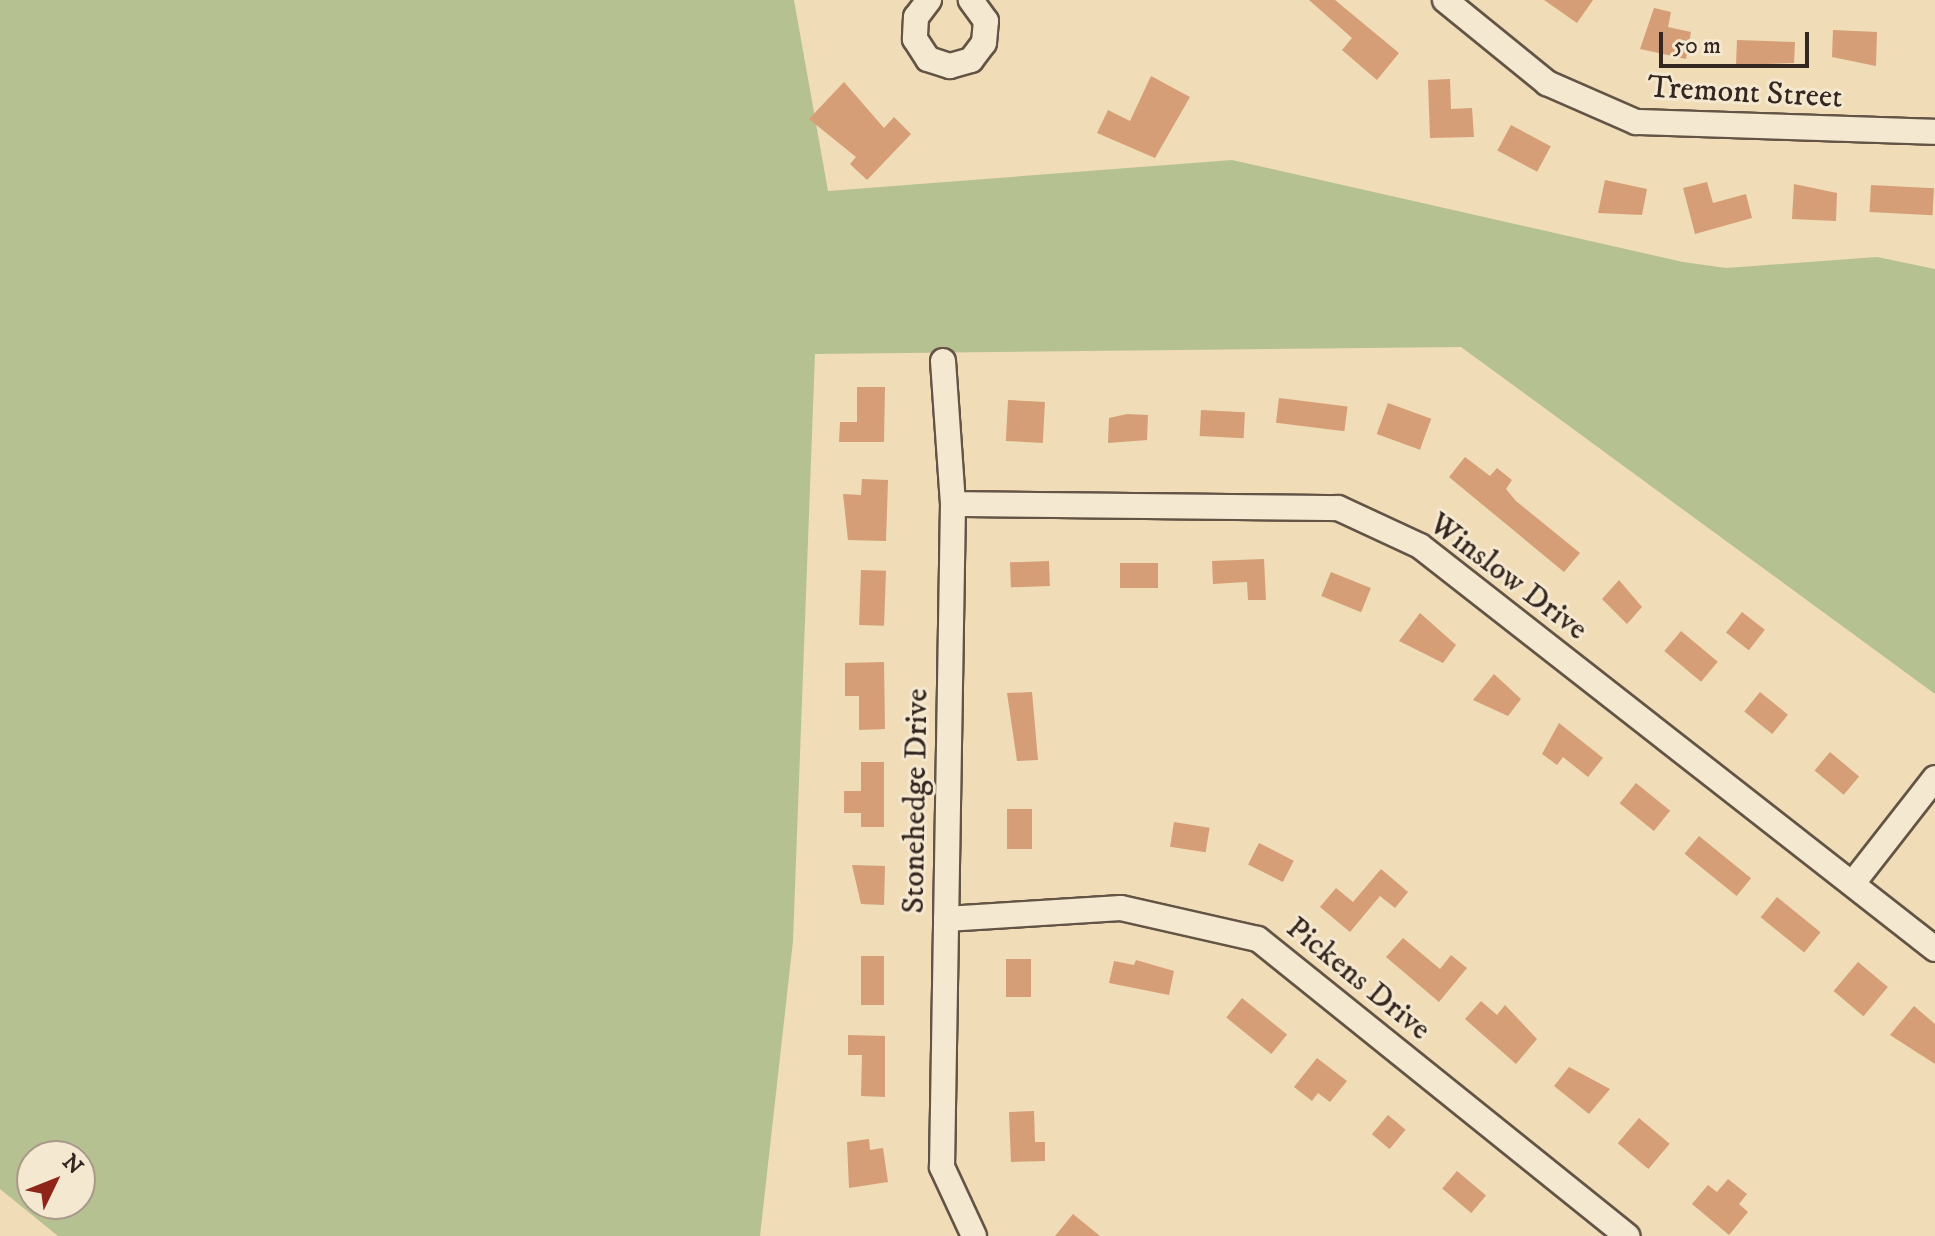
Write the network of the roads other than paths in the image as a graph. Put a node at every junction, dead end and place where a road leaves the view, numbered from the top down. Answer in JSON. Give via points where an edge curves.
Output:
{"nodes":[{"id":1,"x":929,"y":0,"type":"edge"},
{"id":2,"x":1445,"y":0,"type":"edge"},
{"id":3,"x":974,"y":1,"type":"edge"},
{"id":4,"x":1935,"y":132,"type":"edge"},
{"id":5,"x":943,"y":361,"type":"dead end"},
{"id":6,"x":953,"y":504,"type":"junction"},
{"id":7,"x":1935,"y":778,"type":"edge"},
{"id":8,"x":1853,"y":883,"type":"junction"},
{"id":9,"x":946,"y":919,"type":"junction"},
{"id":10,"x":1935,"y":949,"type":"edge"},
{"id":11,"x":974,"y":1236,"type":"edge"},
{"id":12,"x":1627,"y":1236,"type":"edge"}],
"edges":[{"from":1,"to":3,"type":"street","via":[[916,17],[915,39],[928,59],[950,66],[971,60],[984,43],[986,21]]},
{"from":2,"to":4,"type":"street","name":"Tremont Street","via":[[1547,83],[1636,122]]},
{"from":5,"to":6,"type":"street","name":"Stonehedge Drive"},
{"from":6,"to":8,"type":"street","name":"Winslow Drive","via":[[1338,508],[1420,546]]},
{"from":6,"to":9,"type":"street","name":"Stonehedge Drive"},
{"from":7,"to":8,"type":"street"},
{"from":8,"to":10,"type":"street","name":"Winslow Drive"},
{"from":9,"to":11,"type":"street","name":"Stonehedge Drive","via":[[942,1167]]},
{"from":9,"to":12,"type":"street","name":"Pickens Drive","via":[[1121,908],[1258,939]]}]}
